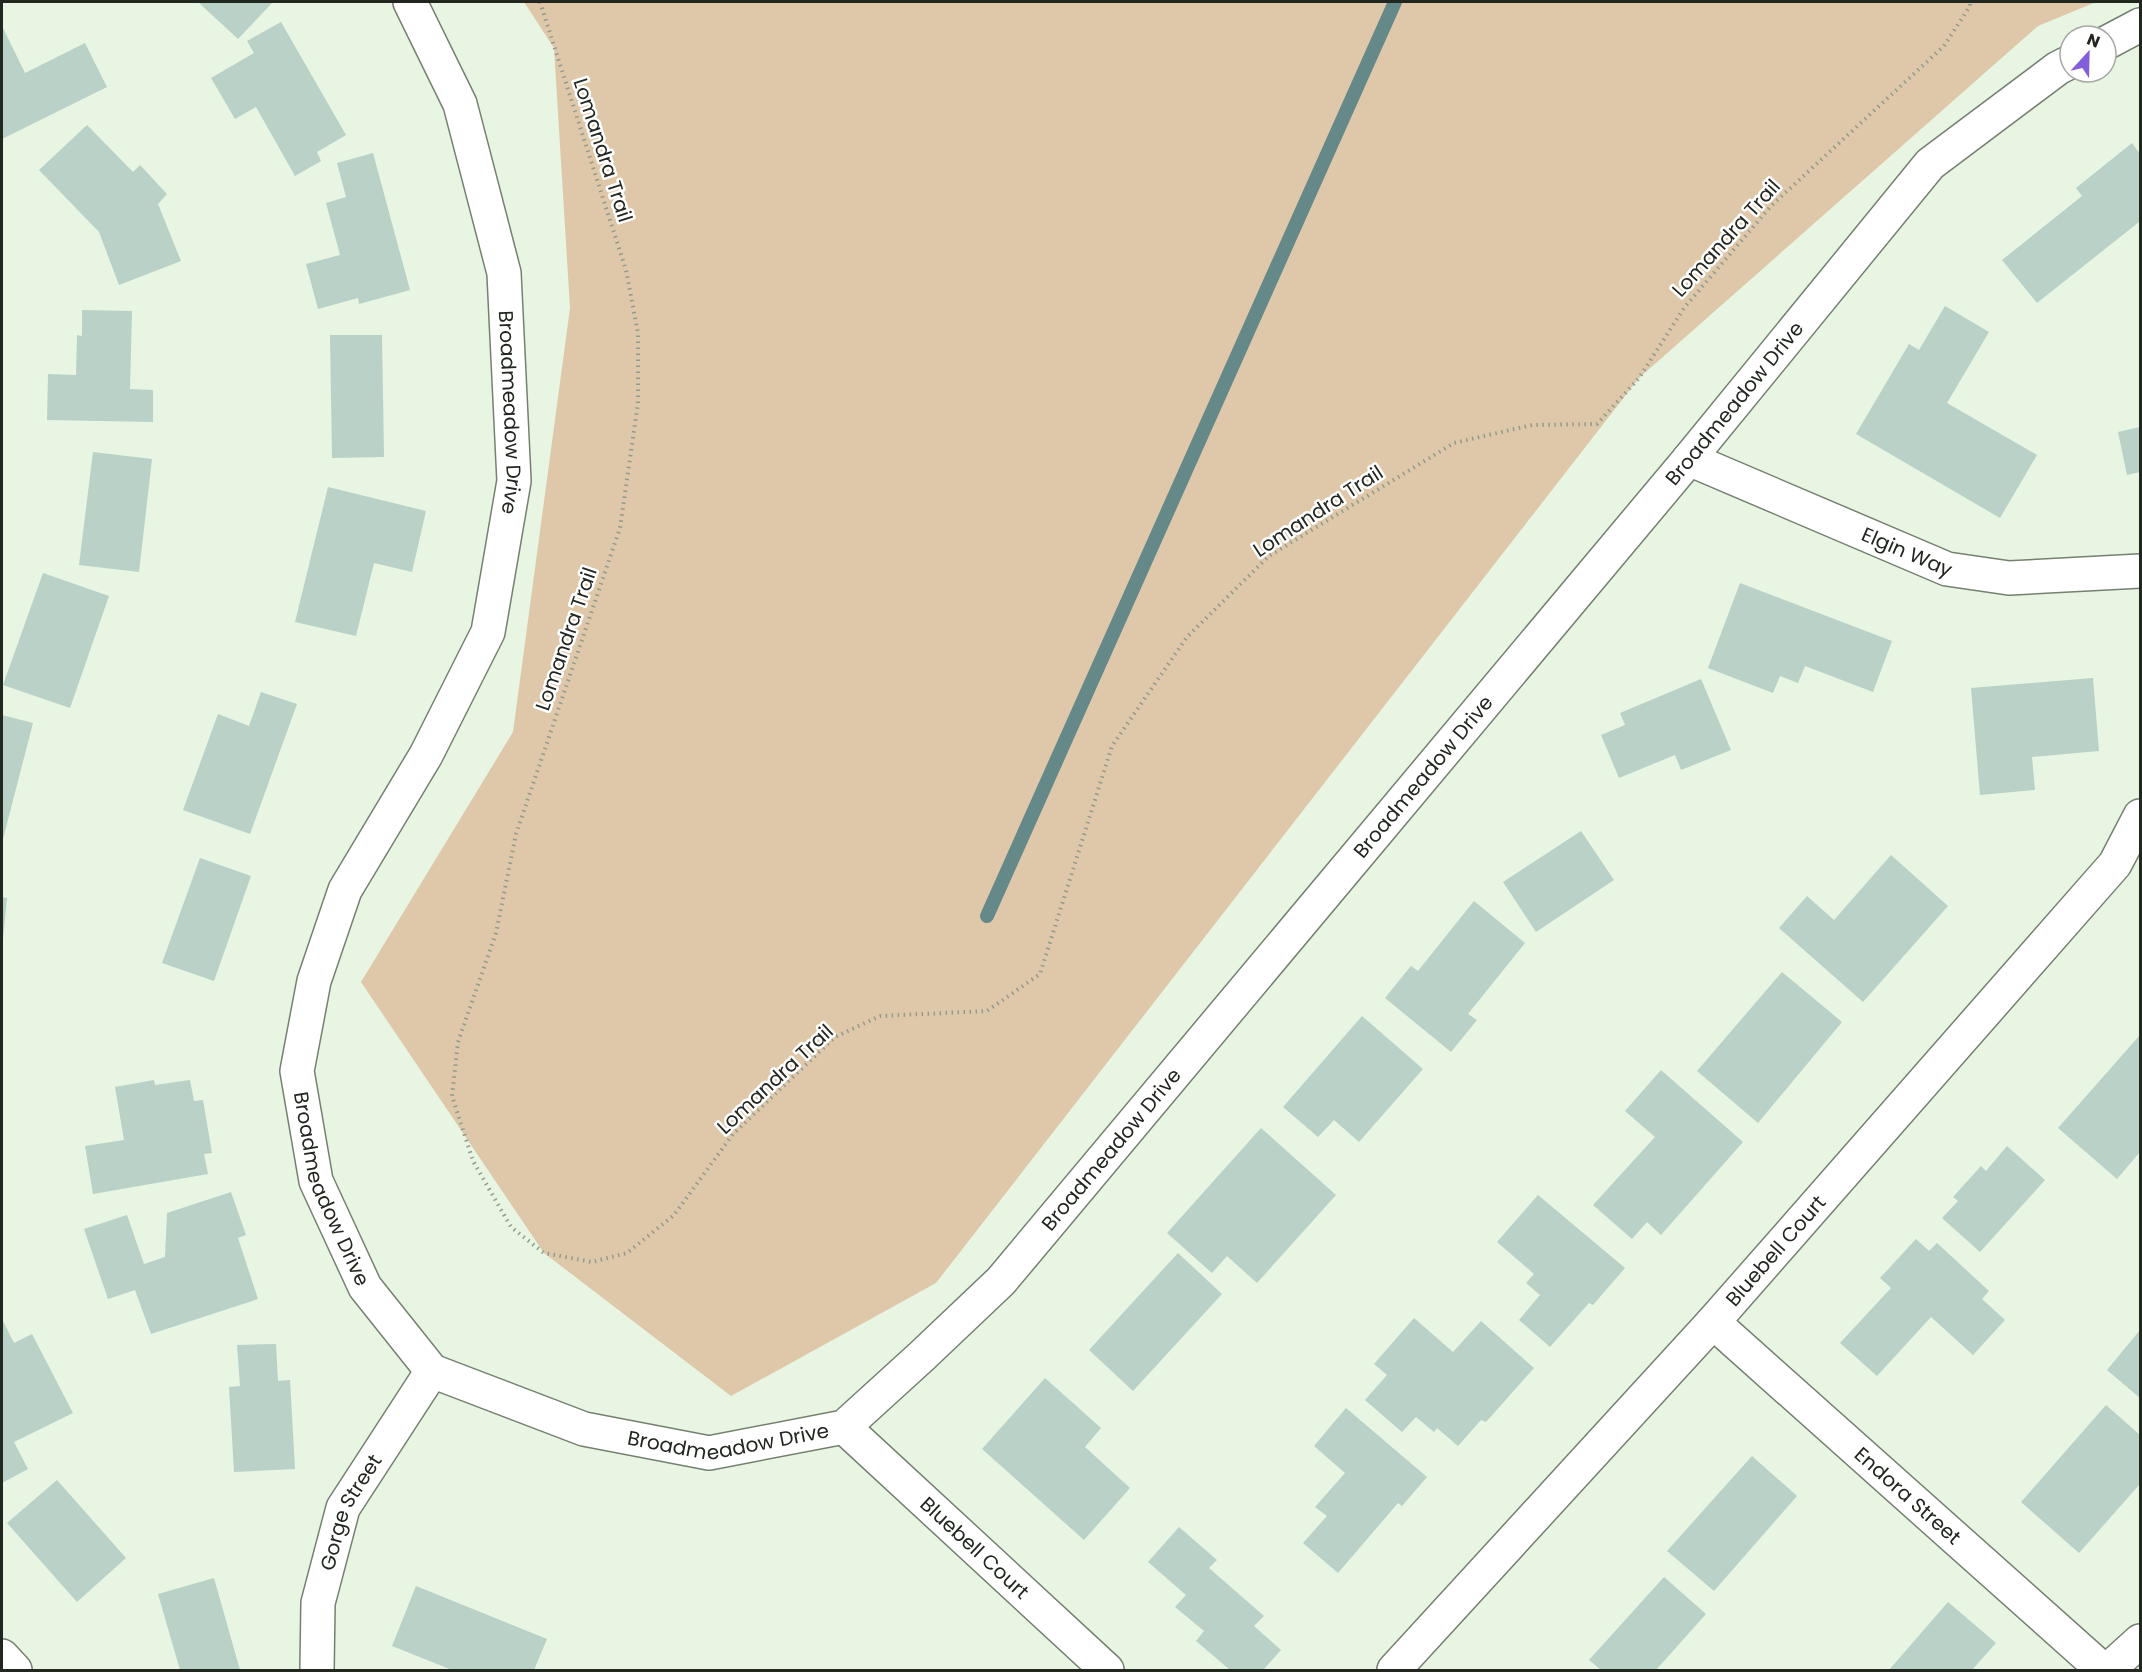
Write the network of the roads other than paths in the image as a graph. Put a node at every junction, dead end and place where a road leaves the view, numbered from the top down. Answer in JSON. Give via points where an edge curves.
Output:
{"nodes":[{"id":1,"x":410,"y":2,"type":"edge"},
{"id":2,"x":2140,"y":24,"type":"edge"},
{"id":3,"x":2118,"y":36,"type":"edge"},
{"id":4,"x":2058,"y":68,"type":"edge"},
{"id":5,"x":1689,"y":459,"type":"junction"},
{"id":6,"x":2140,"y":572,"type":"edge"},
{"id":7,"x":2140,"y":816,"type":"edge"},
{"id":8,"x":1713,"y":1322,"type":"junction"},
{"id":9,"x":432,"y":1371,"type":"junction"},
{"id":10,"x":844,"y":1427,"type":"junction"},
{"id":11,"x":2140,"y":1641,"type":"edge"},
{"id":12,"x":2,"y":1656,"type":"edge"},
{"id":13,"x":15,"y":1671,"type":"edge"},
{"id":14,"x":317,"y":1671,"type":"edge"},
{"id":15,"x":1107,"y":1671,"type":"edge"},
{"id":16,"x":1394,"y":1671,"type":"edge"},
{"id":17,"x":2103,"y":1671,"type":"edge"},
{"id":18,"x":2109,"y":1671,"type":"edge"}],
"edges":[{"from":1,"to":9,"type":"street","name":"Broadmeadow Drive","via":[[460,104],[504,273],[514,481],[488,632],[426,755],[345,890],[314,981],[297,1071],[316,1181],[365,1287]]},
{"from":2,"to":3,"type":"street"},
{"from":4,"to":5,"type":"street","name":"Broadmeadow Drive","via":[[1930,164]]},
{"from":5,"to":6,"type":"street","name":"Elgin Way","via":[[1947,569],[2009,578]]},
{"from":5,"to":10,"type":"street","name":"Broadmeadow Drive","via":[[1001,1281]]},
{"from":7,"to":8,"type":"street","name":"Bluebell Court","via":[[2115,864]]},
{"from":8,"to":16,"type":"street","name":"Bluebell Court"},
{"from":8,"to":17,"type":"street","name":"Endora Street"},
{"from":9,"to":10,"type":"street","name":"Broadmeadow Drive","via":[[584,1429],[709,1453]]},
{"from":9,"to":14,"type":"street","name":"Gorge Street","via":[[343,1508],[318,1604]]},
{"from":10,"to":15,"type":"street","name":"Bluebell Court"},
{"from":11,"to":18,"type":"street"},
{"from":12,"to":13,"type":"street"}]}
